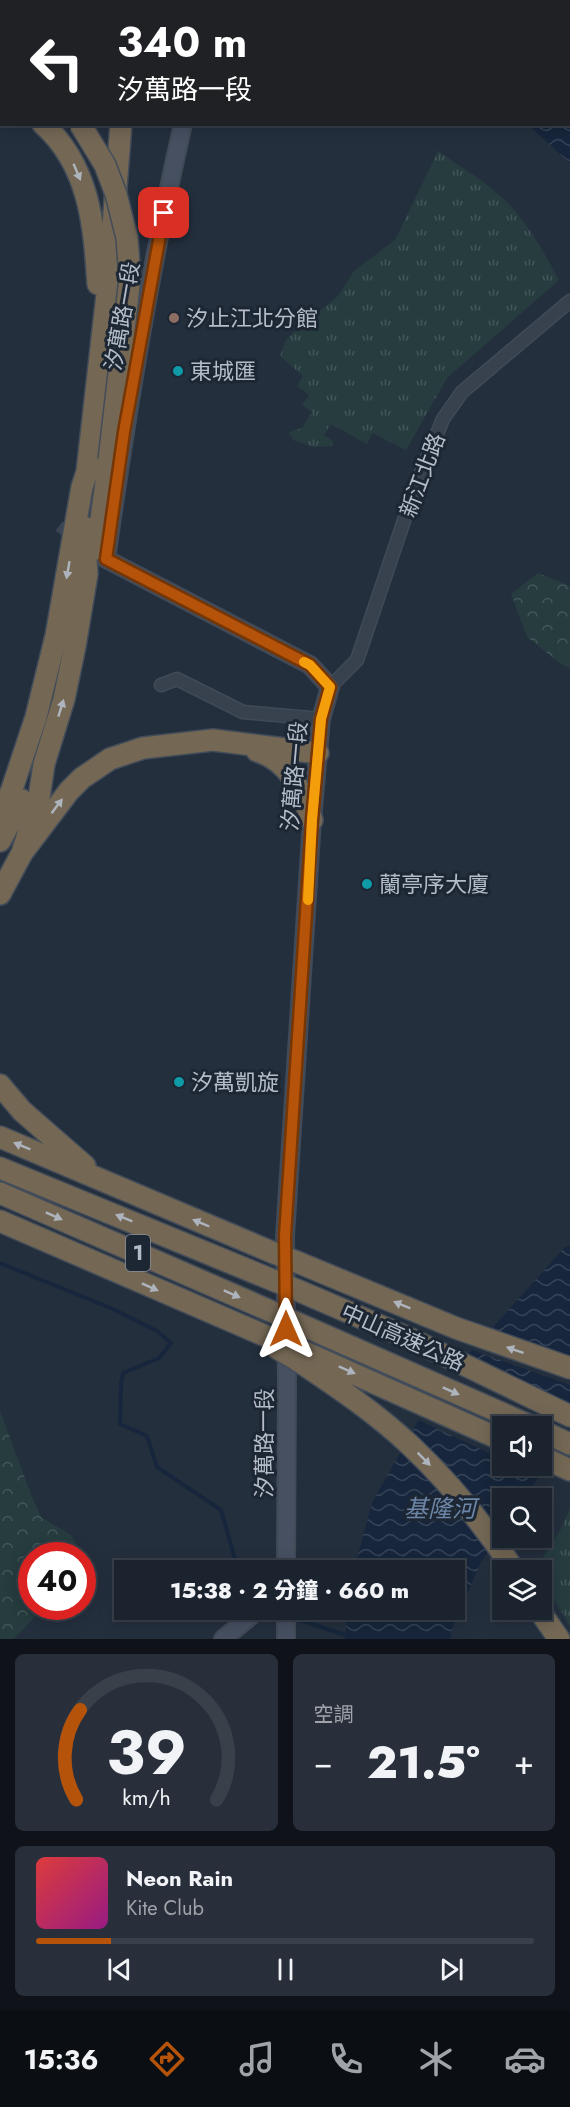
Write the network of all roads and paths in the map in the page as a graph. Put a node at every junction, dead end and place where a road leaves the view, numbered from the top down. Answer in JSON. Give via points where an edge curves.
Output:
{"nodes":[{"id":1,"x":45,"y":126,"type":"edge"},
{"id":2,"x":81,"y":126,"type":"edge"},
{"id":3,"x":121,"y":126,"type":"edge"},
{"id":4,"x":183,"y":126,"type":"edge"},
{"id":5,"x":570,"y":301,"type":"edge"},
{"id":6,"x":102,"y":338,"type":"junction"},
{"id":7,"x":87,"y":472,"type":"junction"},
{"id":8,"x":87,"y":574,"type":"junction"},
{"id":9,"x":161,"y":685,"type":"dead end"},
{"id":10,"x":330,"y":687,"type":"junction"},
{"id":11,"x":321,"y":719,"type":"junction"},
{"id":12,"x":236,"y":744,"type":"junction"},
{"id":13,"x":318,"y":753,"type":"junction"},
{"id":14,"x":21,"y":760,"type":"junction"},
{"id":15,"x":44,"y":764,"type":"junction"},
{"id":16,"x":0,"y":796,"type":"edge"},
{"id":17,"x":0,"y":813,"type":"edge"},
{"id":18,"x":312,"y":820,"type":"junction"},
{"id":19,"x":0,"y":841,"type":"edge"},
{"id":20,"x":22,"y":853,"type":"junction"},
{"id":21,"x":0,"y":894,"type":"edge"},
{"id":22,"x":0,"y":1085,"type":"edge"},
{"id":23,"x":0,"y":1137,"type":"edge"},
{"id":24,"x":0,"y":1168,"type":"edge"},
{"id":25,"x":101,"y":1180,"type":"junction"},
{"id":26,"x":0,"y":1193,"type":"edge"},
{"id":27,"x":0,"y":1221,"type":"edge"},
{"id":28,"x":413,"y":1340,"type":"junction"},
{"id":29,"x":297,"y":1354,"type":"junction"},
{"id":30,"x":570,"y":1368,"type":"edge"},
{"id":31,"x":570,"y":1402,"type":"edge"},
{"id":32,"x":508,"y":1416,"type":"edge"},
{"id":33,"x":570,"y":1416,"type":"edge"},
{"id":34,"x":492,"y":1436,"type":"edge"},
{"id":35,"x":552,"y":1436,"type":"edge"},
{"id":36,"x":570,"y":1444,"type":"edge"},
{"id":37,"x":552,"y":1462,"type":"edge"},
{"id":38,"x":570,"y":1470,"type":"edge"},
{"id":39,"x":286,"y":1560,"type":"edge"},
{"id":40,"x":507,"y":1560,"type":"edge"},
{"id":41,"x":246,"y":1620,"type":"edge"},
{"id":42,"x":286,"y":1620,"type":"edge"},
{"id":43,"x":540,"y":1620,"type":"edge"},
{"id":44,"x":544,"y":1620,"type":"edge"},
{"id":45,"x":223,"y":1639,"type":"edge"},
{"id":46,"x":286,"y":1639,"type":"edge"},
{"id":47,"x":547,"y":1639,"type":"edge"},
{"id":48,"x":559,"y":1639,"type":"edge"}],
"edges":[{"from":1,"to":6,"type":"highway","one_way":true,"via":[[74,165],[89,203]]},
{"from":2,"to":8,"type":"highway","bridge":true,"via":[[105,165],[116,194],[127,238],[130,279],[110,460],[96,555]]},
{"from":3,"to":6,"type":"highway"},
{"from":4,"to":10,"type":"street","name":"汐萬路一段","via":[[124,432],[106,559],[310,665]]},
{"from":5,"to":10,"type":"street","name":"新江北路","via":[[462,392],[443,418],[416,485],[357,660]]},
{"from":6,"to":7,"type":"highway"},
{"from":7,"to":8,"type":"highway","via":[[93,488],[85,546]]},
{"from":7,"to":14,"type":"highway","one_way":true,"via":[[56,636]]},
{"from":15,"to":8,"type":"highway","one_way":true,"via":[[64,699]]},
{"from":9,"to":11,"type":"street","via":[[177,679],[243,712]]},
{"from":10,"to":11,"type":"street","name":"汐萬路一段"},
{"from":11,"to":13,"type":"street","name":"汐萬路一段"},
{"from":12,"to":13,"type":"highway"},
{"from":12,"to":18,"type":"highway","via":[[266,753],[279,762],[300,788]]},
{"from":20,"to":12,"type":"highway","one_way":true,"via":[[69,791],[110,759],[176,743]]},
{"from":13,"to":18,"type":"street","name":"汐萬路一段"},
{"from":14,"to":16,"type":"highway"},
{"from":14,"to":17,"type":"highway"},
{"from":15,"to":19,"type":"highway"},
{"from":15,"to":20,"type":"highway","via":[[39,798]]},
{"from":18,"to":39,"type":"street","name":"汐萬路一段","via":[[285,1236]]},
{"from":20,"to":21,"type":"highway"},
{"from":22,"to":25,"type":"highway","via":[[22,1111]]},
{"from":25,"to":23,"type":"highway","one_way":true},
{"from":28,"to":24,"type":"highway","name":"中山高速公路","number":"1","one_way":true,"bridge":true},
{"from":30,"to":25,"type":"highway","one_way":true,"bridge":true,"via":[[456,1328]]},
{"from":26,"to":32,"type":"highway","name":"中山高速公路","number":"1","one_way":true,"bridge":true},
{"from":27,"to":29,"type":"highway","one_way":true,"bridge":true},
{"from":28,"to":31,"type":"highway"},
{"from":28,"to":33,"type":"highway","name":"中山高速公路","number":"1"},
{"from":29,"to":34,"type":"highway","one_way":true},
{"from":29,"to":40,"type":"highway","one_way":true,"via":[[410,1445],[459,1496]]},
{"from":35,"to":36,"type":"highway"},
{"from":37,"to":38,"type":"highway"},
{"from":41,"to":45,"type":"street"},
{"from":42,"to":46,"type":"street"},
{"from":43,"to":47,"type":"highway"},
{"from":44,"to":48,"type":"highway"}]}
